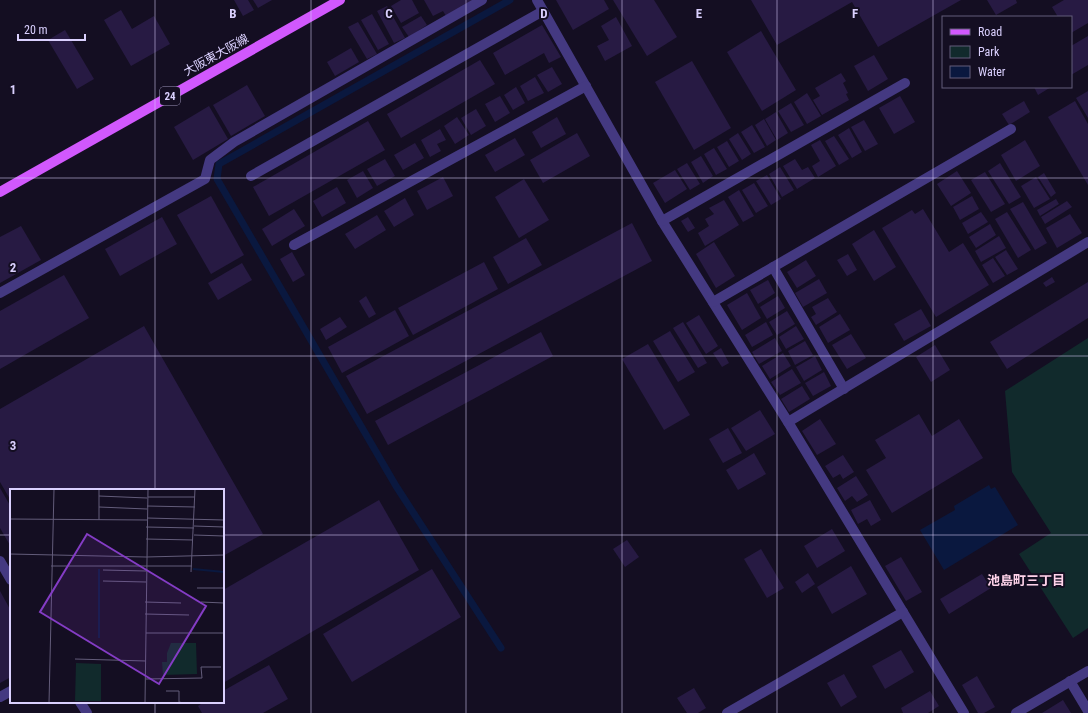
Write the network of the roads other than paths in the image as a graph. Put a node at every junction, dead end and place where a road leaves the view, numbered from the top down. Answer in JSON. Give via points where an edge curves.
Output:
{"nodes":[{"id":1,"x":340,"y":0,"type":"edge"},
{"id":2,"x":482,"y":0,"type":"edge"},
{"id":3,"x":537,"y":0,"type":"edge"},
{"id":4,"x":543,"y":11,"type":"junction"},
{"id":5,"x":905,"y":83,"type":"dead end"},
{"id":6,"x":586,"y":86,"type":"junction"},
{"id":7,"x":1011,"y":129,"type":"dead end"},
{"id":8,"x":251,"y":176,"type":"dead end"},
{"id":9,"x":0,"y":192,"type":"edge"},
{"id":10,"x":662,"y":221,"type":"junction"},
{"id":11,"x":1088,"y":242,"type":"edge"},
{"id":12,"x":294,"y":246,"type":"dead end"},
{"id":13,"x":773,"y":267,"type":"junction"},
{"id":14,"x":0,"y":293,"type":"edge"},
{"id":15,"x":713,"y":302,"type":"junction"},
{"id":16,"x":844,"y":389,"type":"junction"},
{"id":17,"x":788,"y":422,"type":"junction"},
{"id":18,"x":0,"y":561,"type":"edge"},
{"id":19,"x":10,"y":578,"type":"edge"},
{"id":20,"x":903,"y":612,"type":"junction"},
{"id":21,"x":1088,"y":671,"type":"edge"},
{"id":22,"x":1070,"y":681,"type":"junction"},
{"id":23,"x":10,"y":692,"type":"edge"},
{"id":24,"x":0,"y":697,"type":"edge"},
{"id":25,"x":81,"y":703,"type":"edge"},
{"id":26,"x":1088,"y":711,"type":"edge"},
{"id":27,"x":87,"y":713,"type":"edge"},
{"id":28,"x":727,"y":713,"type":"edge"},
{"id":29,"x":964,"y":713,"type":"edge"},
{"id":30,"x":1016,"y":713,"type":"edge"}],
"edges":[{"from":1,"to":9,"type":"main road","name":"大阪東大阪線","number":"24"},
{"from":2,"to":14,"type":"street","via":[[234,142],[210,160],[205,179]]},
{"from":3,"to":4,"type":"street"},
{"from":4,"to":6,"type":"street"},
{"from":4,"to":8,"type":"street"},
{"from":5,"to":10,"type":"street"},
{"from":6,"to":10,"type":"street"},
{"from":6,"to":12,"type":"street"},
{"from":7,"to":13,"type":"street"},
{"from":10,"to":15,"type":"street"},
{"from":11,"to":16,"type":"street"},
{"from":13,"to":15,"type":"street"},
{"from":13,"to":16,"type":"street"},
{"from":15,"to":17,"type":"street"},
{"from":16,"to":17,"type":"street"},
{"from":17,"to":20,"type":"street"},
{"from":18,"to":19,"type":"street"},
{"from":20,"to":28,"type":"street"},
{"from":20,"to":29,"type":"street"},
{"from":21,"to":22,"type":"street"},
{"from":22,"to":26,"type":"street"},
{"from":22,"to":30,"type":"street"},
{"from":23,"to":24,"type":"street"},
{"from":25,"to":27,"type":"street"}]}
